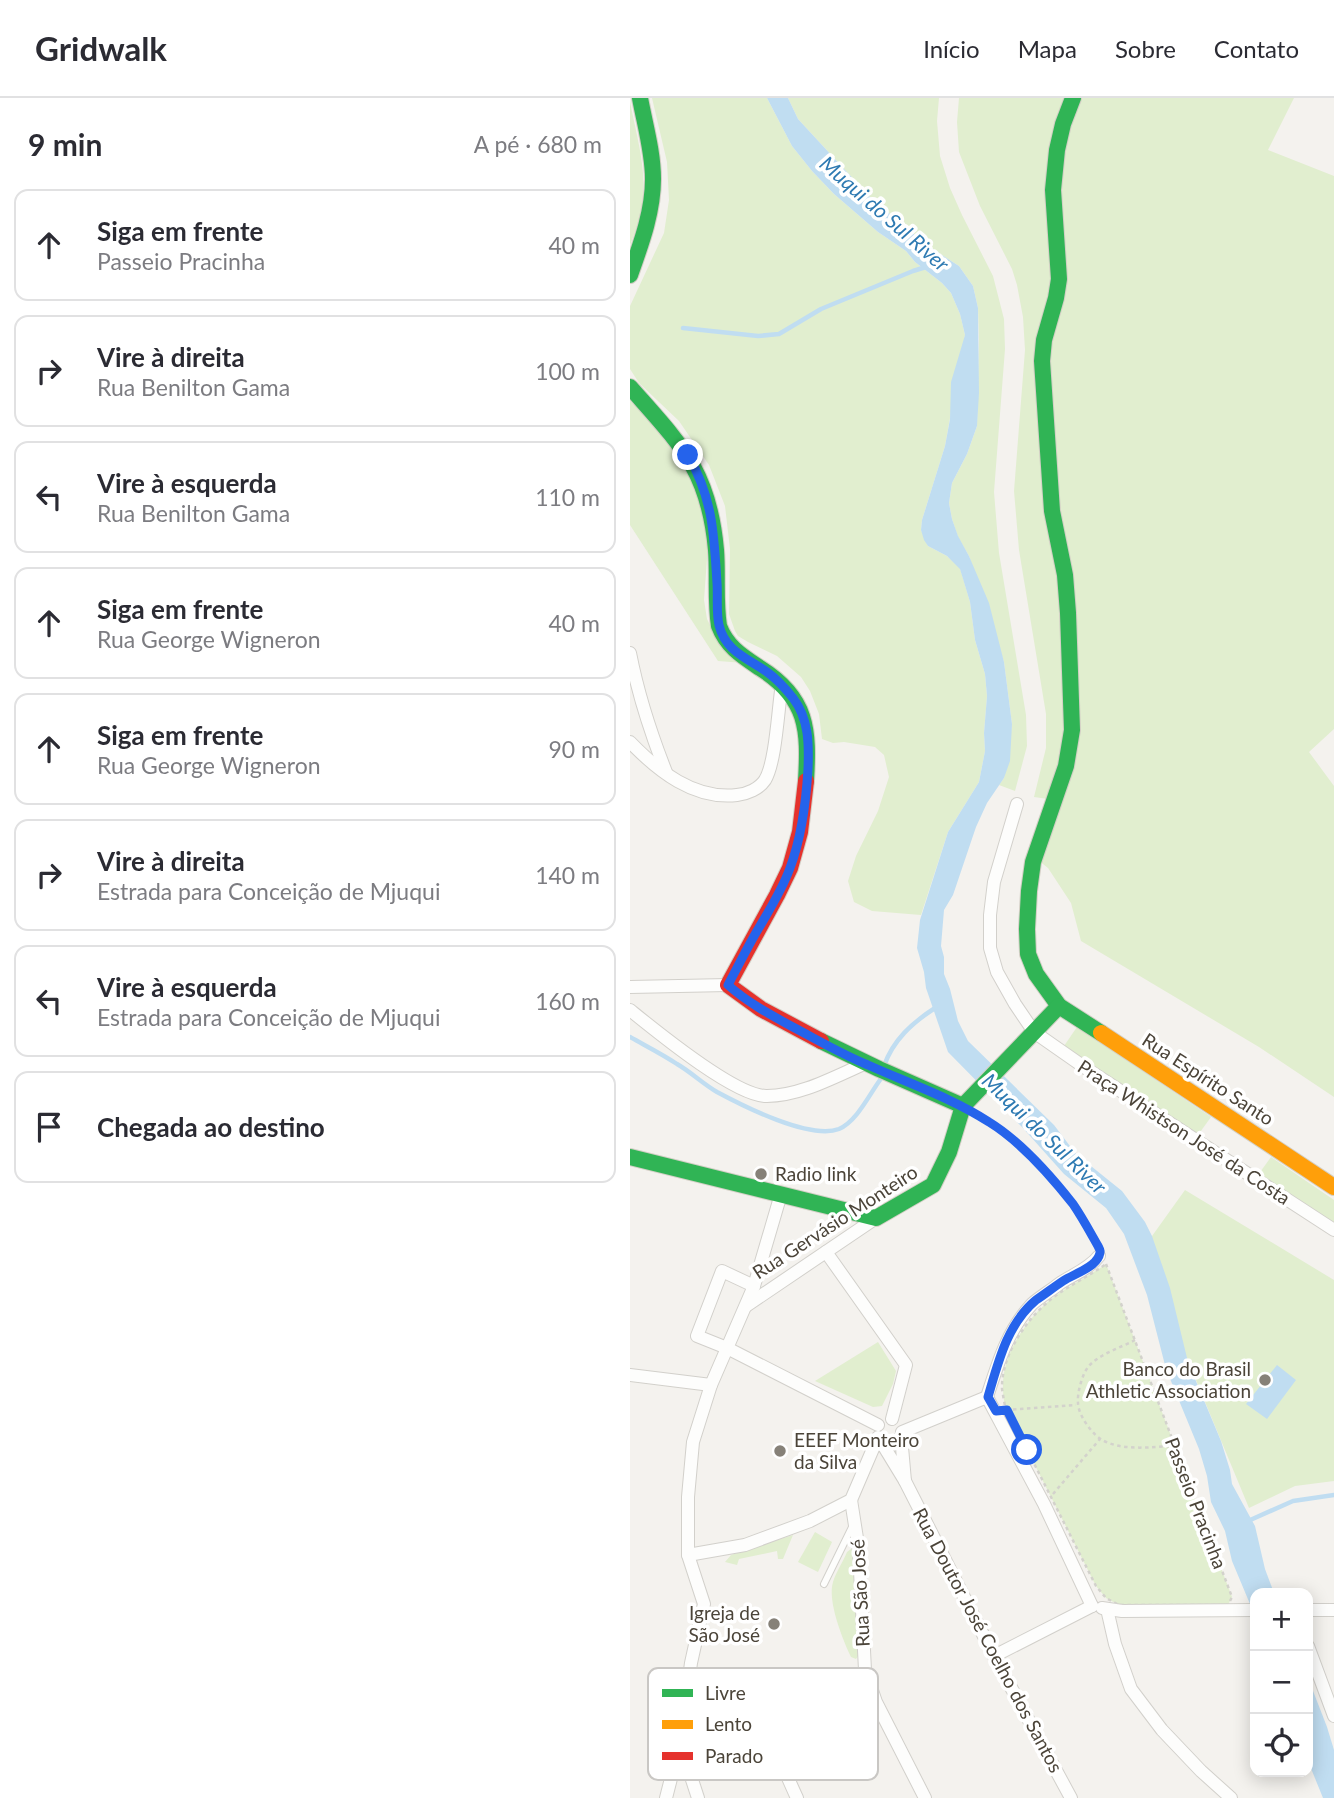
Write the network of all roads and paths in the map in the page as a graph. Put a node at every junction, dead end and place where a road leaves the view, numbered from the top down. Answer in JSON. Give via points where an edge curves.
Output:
{"nodes":[{"id":1,"x":640,"y":98,"type":"edge"},
{"id":2,"x":1073,"y":98,"type":"edge"},
{"id":3,"x":630,"y":275,"type":"edge"},
{"id":4,"x":635,"y":393,"type":"edge"},
{"id":5,"x":630,"y":653,"type":"edge"},
{"id":6,"x":782,"y":684,"type":"junction"},
{"id":7,"x":630,"y":742,"type":"edge"},
{"id":8,"x":666,"y":773,"type":"junction"},
{"id":9,"x":1017,"y":804,"type":"dead end"},
{"id":10,"x":728,"y":985,"type":"junction"},
{"id":11,"x":630,"y":987,"type":"edge"},
{"id":12,"x":1059,"y":1006,"type":"junction"},
{"id":13,"x":630,"y":1010,"type":"edge"},
{"id":14,"x":1034,"y":1032,"type":"junction"},
{"id":15,"x":869,"y":1066,"type":"junction"},
{"id":16,"x":963,"y":1106,"type":"junction"},
{"id":17,"x":630,"y":1157,"type":"edge"},
{"id":18,"x":1334,"y":1187,"type":"edge"},
{"id":19,"x":782,"y":1194,"type":"junction"},
{"id":20,"x":876,"y":1218,"type":"junction"},
{"id":21,"x":1334,"y":1230,"type":"edge"},
{"id":22,"x":825,"y":1252,"type":"junction"},
{"id":23,"x":1099,"y":1256,"type":"joint"},
{"id":24,"x":754,"y":1286,"type":"junction"},
{"id":25,"x":745,"y":1306,"type":"junction"},
{"id":26,"x":1135,"y":1340,"type":"junction"},
{"id":27,"x":727,"y":1348,"type":"junction"},
{"id":28,"x":630,"y":1375,"type":"edge"},
{"id":29,"x":711,"y":1385,"type":"junction"},
{"id":30,"x":988,"y":1397,"type":"junction"},
{"id":31,"x":1077,"y":1405,"type":"junction"},
{"id":32,"x":1001,"y":1410,"type":"junction"},
{"id":33,"x":892,"y":1419,"type":"junction"},
{"id":34,"x":879,"y":1434,"type":"junction"},
{"id":35,"x":902,"y":1434,"type":"junction"},
{"id":36,"x":1100,"y":1438,"type":"junction"},
{"id":37,"x":1175,"y":1446,"type":"junction"},
{"id":38,"x":905,"y":1481,"type":"junction"},
{"id":39,"x":851,"y":1500,"type":"junction"},
{"id":40,"x":1047,"y":1500,"type":"junction"},
{"id":41,"x":855,"y":1520,"type":"junction"},
{"id":42,"x":688,"y":1555,"type":"junction"},
{"id":43,"x":824,"y":1584,"type":"dead end"},
{"id":44,"x":1092,"y":1606,"type":"junction"},
{"id":45,"x":1107,"y":1609,"type":"junction"},
{"id":46,"x":1250,"y":1610,"type":"edge"},
{"id":47,"x":1313,"y":1610,"type":"edge"},
{"id":48,"x":1334,"y":1610,"type":"edge"},
{"id":49,"x":1310,"y":1651,"type":"edge"},
{"id":50,"x":994,"y":1656,"type":"junction"},
{"id":51,"x":690,"y":1668,"type":"edge"},
{"id":52,"x":865,"y":1668,"type":"edge"},
{"id":53,"x":878,"y":1706,"type":"edge"},
{"id":54,"x":1334,"y":1716,"type":"edge"},
{"id":55,"x":671,"y":1780,"type":"edge"},
{"id":56,"x":692,"y":1780,"type":"edge"},
{"id":57,"x":789,"y":1780,"type":"edge"},
{"id":58,"x":666,"y":1798,"type":"edge"},
{"id":59,"x":698,"y":1798,"type":"edge"},
{"id":60,"x":797,"y":1798,"type":"edge"},
{"id":61,"x":925,"y":1798,"type":"edge"},
{"id":62,"x":1071,"y":1798,"type":"edge"},
{"id":63,"x":1231,"y":1798,"type":"edge"}],
"edges":[{"from":1,"to":3,"type":"main road","via":[[653,183],[643,239]]},
{"from":2,"to":12,"type":"main road","name":"Rua Espírito Santo","via":[[1057,150],[1053,190],[1059,279],[1042,361],[1052,511],[1065,575],[1072,730],[1066,766],[1033,862],[1027,929],[1035,974]]},
{"from":4,"to":6,"type":"main road","via":[[665,425],[700,475],[714,535],[719,624],[724,639]]},
{"from":5,"to":8,"type":"street"},
{"from":6,"to":8,"type":"street","via":[[770,766],[755,789],[724,796],[707,794]]},
{"from":6,"to":10,"type":"main road","via":[[800,707],[807,728],[801,830],[779,894]]},
{"from":7,"to":8,"type":"street"},
{"from":9,"to":14,"type":"street","via":[[994,882],[990,948],[997,972]]},
{"from":10,"to":11,"type":"street"},
{"from":10,"to":15,"type":"main road","via":[[760,1009]]},
{"from":12,"to":14,"type":"main road"},
{"from":12,"to":18,"type":"main road","name":"Rua Espírito Santo"},
{"from":13,"to":15,"type":"street","via":[[707,1069],[764,1097],[799,1091]]},
{"from":14,"to":16,"type":"main road","name":"Rua Gervásio Monteiro"},
{"from":14,"to":21,"type":"street","name":"Praça Whistson José da Costa"},
{"from":15,"to":16,"type":"main road"},
{"from":16,"to":20,"type":"main road","name":"Rua Gervásio Monteiro","via":[[933,1185]]},
{"from":16,"to":23,"type":"path","via":[[1014,1141],[1057,1186],[1074,1206],[1098,1246]]},
{"from":17,"to":19,"type":"main road"},
{"from":19,"to":20,"type":"main road"},
{"from":19,"to":24,"type":"street"},
{"from":20,"to":22,"type":"street","name":"Rua Gervásio Monteiro"},
{"from":22,"to":25,"type":"street","name":"Rua Gervásio Monteiro"},
{"from":22,"to":33,"type":"street","via":[[906,1365]]},
{"from":23,"to":30,"type":"street","via":[[1034,1302],[1016,1323]]},
{"from":24,"to":25,"type":"street"},
{"from":24,"to":27,"type":"street","via":[[722,1271],[697,1336]]},
{"from":25,"to":27,"type":"street"},
{"from":26,"to":31,"type":"path","via":[[1088,1368]]},
{"from":26,"to":32,"type":"path","name":"Passeio Pracinha","via":[[1106,1264],[1032,1315],[1013,1345],[1004,1373]]},
{"from":26,"to":37,"type":"path","name":"Passeio Pracinha"},
{"from":27,"to":29,"type":"street"},
{"from":27,"to":34,"type":"street"},
{"from":28,"to":29,"type":"street"},
{"from":29,"to":42,"type":"street","via":[[693,1442]]},
{"from":30,"to":32,"type":"street"},
{"from":30,"to":35,"type":"street"},
{"from":31,"to":32,"type":"path"},
{"from":31,"to":36,"type":"path","via":[[1089,1429]]},
{"from":32,"to":40,"type":"street"},
{"from":32,"to":40,"type":"path","name":"Passeio Pracinha"},
{"from":33,"to":34,"type":"street","via":[[884,1420]]},
{"from":33,"to":35,"type":"street"},
{"from":34,"to":35,"type":"street","via":[[888,1444]]},
{"from":34,"to":38,"type":"street","name":"Rua Doutor José Coelho dos Santos"},
{"from":34,"to":39,"type":"street"},
{"from":35,"to":38,"type":"street","name":"Rua Doutor José Coelho dos Santos"},
{"from":36,"to":37,"type":"path","via":[[1123,1447]]},
{"from":36,"to":40,"type":"path"},
{"from":37,"to":40,"type":"path","name":"Passeio Pracinha","via":[[1232,1597],[1228,1605],[1119,1605],[1106,1598]]},
{"from":38,"to":50,"type":"street","name":"Rua Doutor José Coelho dos Santos"},
{"from":39,"to":41,"type":"street","name":"Rua São José"},
{"from":39,"to":42,"type":"street","via":[[745,1545]]},
{"from":40,"to":44,"type":"street"},
{"from":41,"to":43,"type":"lane"},
{"from":41,"to":52,"type":"street","name":"Rua São José"},
{"from":42,"to":51,"type":"street","via":[[704,1604]]},
{"from":44,"to":45,"type":"street"},
{"from":44,"to":50,"type":"street"},
{"from":45,"to":46,"type":"street"},
{"from":45,"to":63,"type":"street","via":[[1131,1689],[1162,1730]]},
{"from":47,"to":48,"type":"street"},
{"from":49,"to":54,"type":"street"},
{"from":50,"to":62,"type":"street","name":"Rua Doutor José Coelho dos Santos"},
{"from":53,"to":61,"type":"street","name":"Rua São José"},
{"from":55,"to":58,"type":"street"},
{"from":56,"to":59,"type":"street"},
{"from":57,"to":60,"type":"street"}]}
